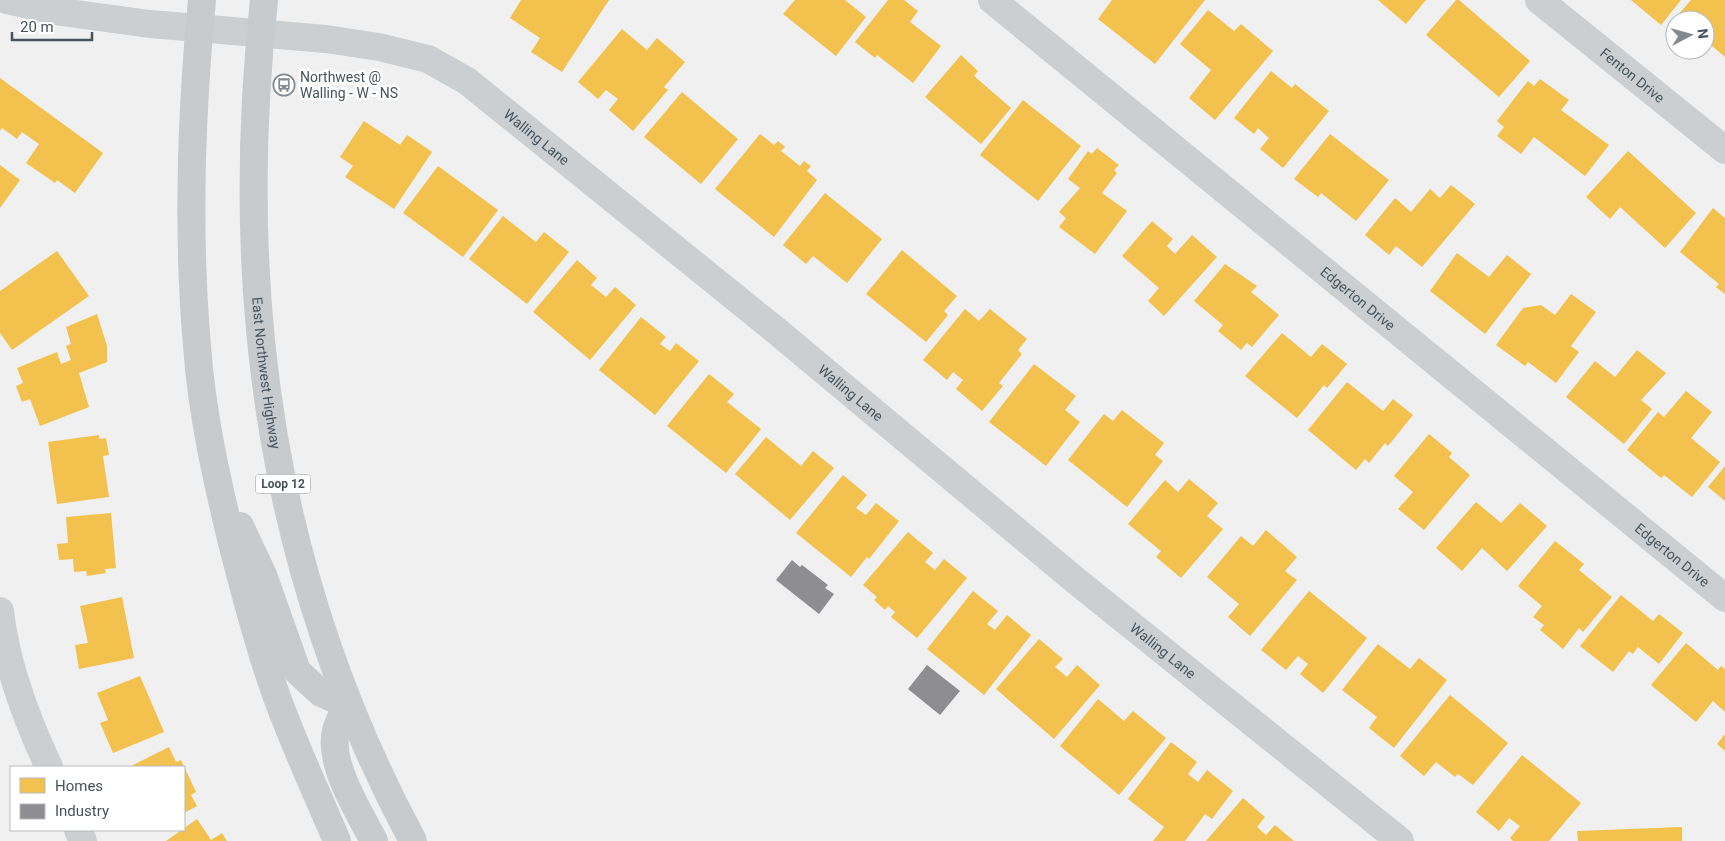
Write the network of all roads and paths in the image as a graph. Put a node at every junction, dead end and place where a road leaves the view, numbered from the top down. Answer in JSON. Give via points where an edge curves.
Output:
{"nodes":[{"id":1,"x":8,"y":0,"type":"edge"},
{"id":2,"x":202,"y":0,"type":"edge"},
{"id":3,"x":264,"y":0,"type":"edge"},
{"id":4,"x":992,"y":0,"type":"edge"},
{"id":5,"x":1539,"y":0,"type":"edge"},
{"id":6,"x":199,"y":28,"type":"junction"},
{"id":7,"x":260,"y":34,"type":"junction"},
{"id":8,"x":1725,"y":150,"type":"edge"},
{"id":9,"x":216,"y":477,"type":"junction"},
{"id":10,"x":1725,"y":598,"type":"edge"},
{"id":11,"x":0,"y":611,"type":"edge"},
{"id":12,"x":348,"y":704,"type":"junction"},
{"id":13,"x":49,"y":766,"type":"edge"},
{"id":14,"x":337,"y":841,"type":"edge"},
{"id":15,"x":374,"y":841,"type":"edge"},
{"id":16,"x":413,"y":841,"type":"edge"},
{"id":17,"x":1400,"y":841,"type":"edge"}],
"edges":[{"from":1,"to":6,"type":"street","name":"Walling Lane","via":[[61,12]]},
{"from":2,"to":6,"type":"main road"},
{"from":3,"to":7,"type":"main road","name":"East Northwest Highway","number":"Loop 12"},
{"from":4,"to":10,"type":"street","name":"Edgerton Drive"},
{"from":5,"to":8,"type":"street","name":"Fenton Drive"},
{"from":6,"to":7,"type":"street","name":"Walling Lane"},
{"from":6,"to":9,"type":"main road","via":[[192,129],[193,286],[197,348]]},
{"from":7,"to":12,"type":"main road","name":"East Northwest Highway","number":"Loop 12","via":[[252,197],[255,295],[270,413],[293,531],[314,610]]},
{"from":7,"to":17,"type":"street","name":"Walling Lane","via":[[379,47],[428,59],[468,81],[773,328],[1075,580]]},
{"from":9,"to":12,"type":"main road","via":[[263,575],[297,671],[321,694]]},
{"from":9,"to":14,"type":"main road","via":[[249,611],[271,682]]},
{"from":11,"to":13,"type":"street","via":[[13,677]]},
{"from":12,"to":15,"type":"main road","via":[[335,736],[336,752],[358,812]]},
{"from":12,"to":16,"type":"main road","name":"East Northwest Highway","number":"Loop 12"}]}
